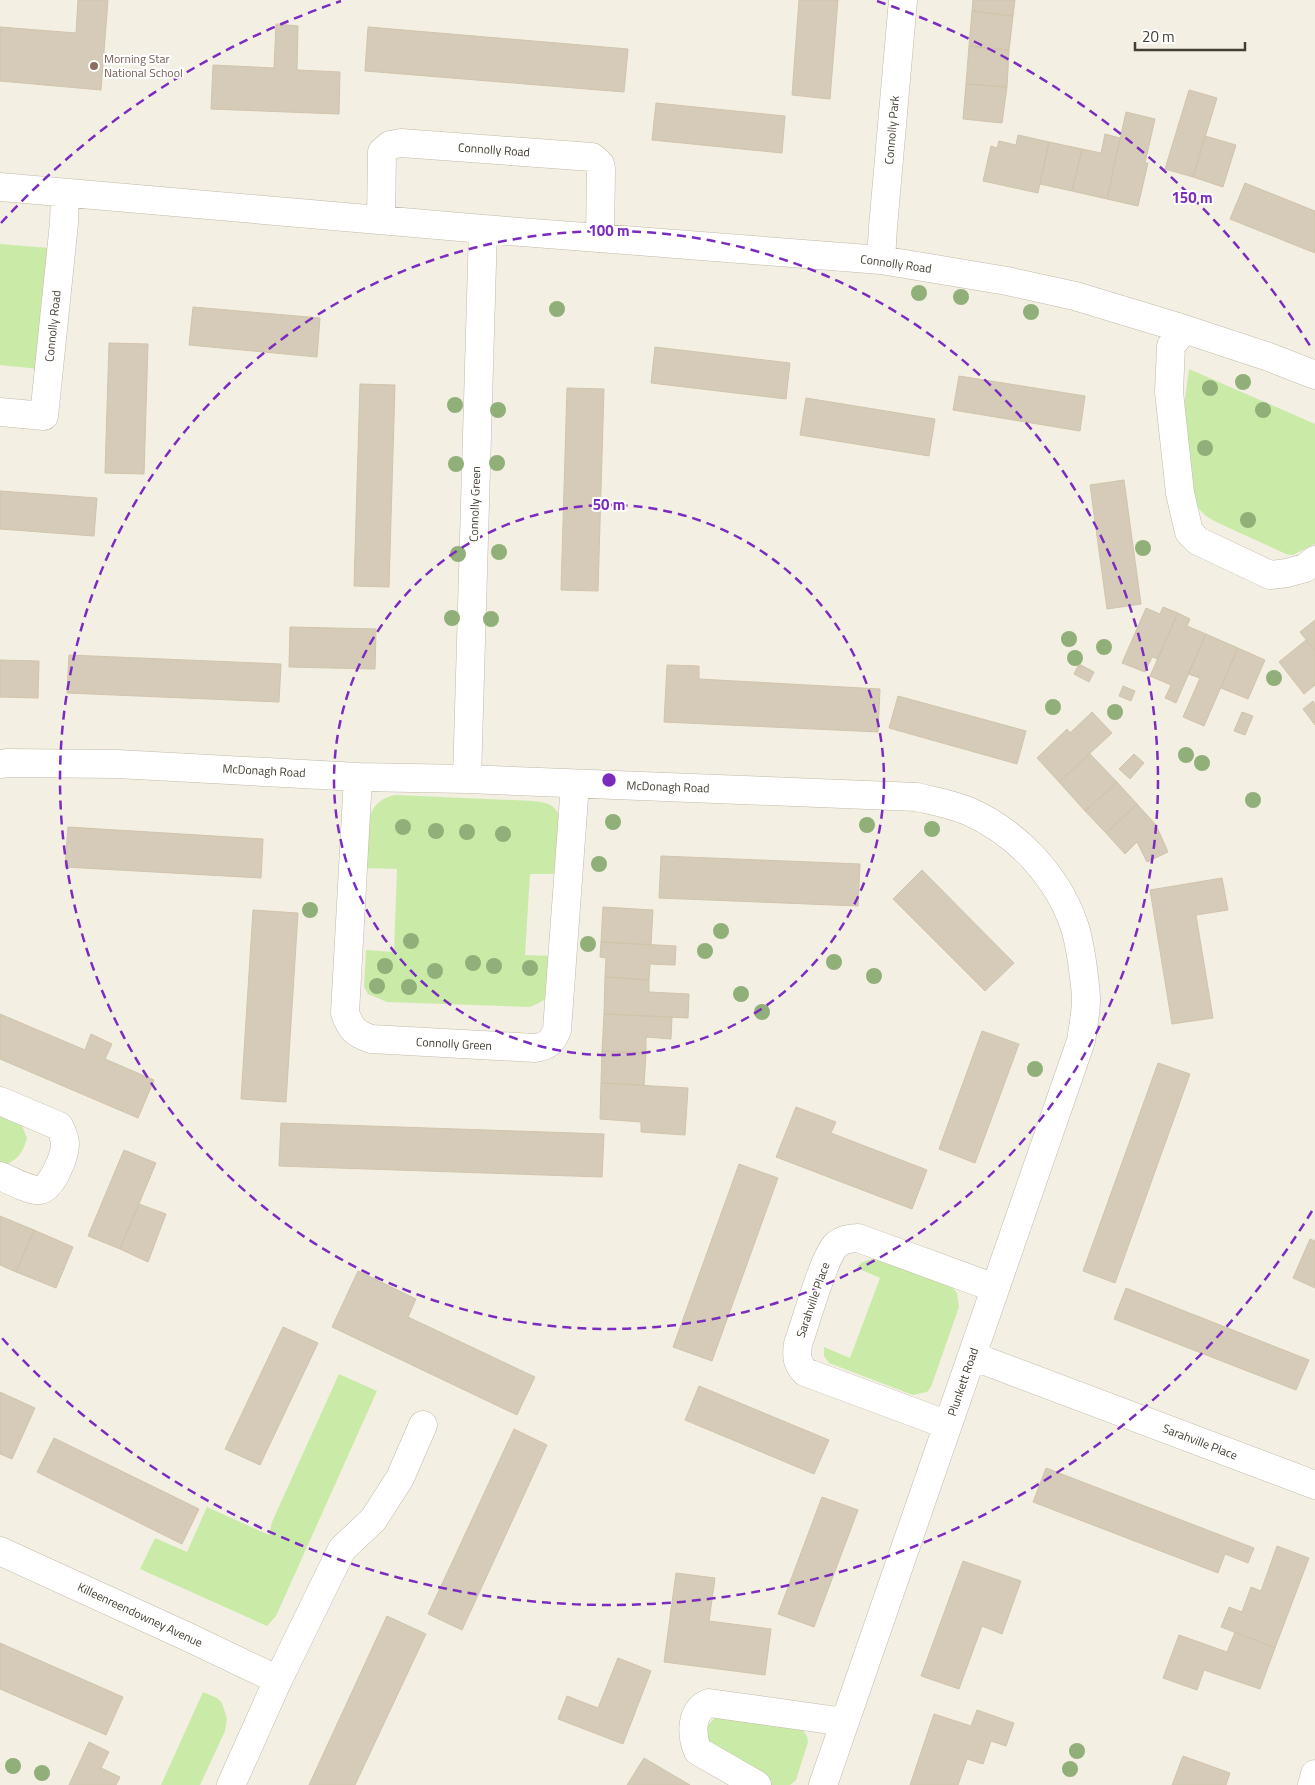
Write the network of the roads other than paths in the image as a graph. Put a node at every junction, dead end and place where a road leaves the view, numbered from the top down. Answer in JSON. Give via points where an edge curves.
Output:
{"nodes":[{"id":1,"x":904,"y":0,"type":"edge"},
{"id":2,"x":0,"y":187,"type":"edge"},
{"id":3,"x":65,"y":193,"type":"junction"},
{"id":4,"x":381,"y":220,"type":"junction"},
{"id":5,"x":483,"y":229,"type":"junction"},
{"id":6,"x":600,"y":238,"type":"junction"},
{"id":7,"x":881,"y":260,"type":"junction"},
{"id":8,"x":1184,"y":329,"type":"junction"},
{"id":9,"x":1315,"y":375,"type":"edge"},
{"id":10,"x":0,"y":412,"type":"edge"},
{"id":11,"x":1315,"y":560,"type":"edge"},
{"id":12,"x":0,"y":764,"type":"edge"},
{"id":13,"x":358,"y":776,"type":"junction"},
{"id":14,"x":467,"y":779,"type":"junction"},
{"id":15,"x":575,"y":784,"type":"junction"},
{"id":16,"x":1081,"y":1041,"type":"joint"},
{"id":17,"x":0,"y":1101,"type":"edge"},
{"id":18,"x":0,"y":1176,"type":"edge"},
{"id":19,"x":995,"y":1288,"type":"junction"},
{"id":20,"x":972,"y":1356,"type":"junction"},
{"id":21,"x":423,"y":1424,"type":"dead end"},
{"id":22,"x":948,"y":1426,"type":"junction"},
{"id":23,"x":1315,"y":1485,"type":"edge"},
{"id":24,"x":0,"y":1551,"type":"edge"},
{"id":25,"x":278,"y":1680,"type":"junction"},
{"id":26,"x":845,"y":1722,"type":"junction"},
{"id":27,"x":1315,"y":1774,"type":"edge"},
{"id":28,"x":231,"y":1785,"type":"edge"},
{"id":29,"x":757,"y":1785,"type":"edge"},
{"id":30,"x":823,"y":1785,"type":"edge"},
{"id":31,"x":1312,"y":1785,"type":"edge"}],
"edges":[{"from":1,"to":7,"type":"street","name":"Connolly Park"},
{"from":2,"to":3,"type":"street","name":"Connolly Road"},
{"from":3,"to":4,"type":"street","name":"Connolly Road"},
{"from":3,"to":10,"type":"street","name":"Connolly Road","via":[[44,416]]},
{"from":4,"to":5,"type":"street","name":"Connolly Road"},
{"from":4,"to":6,"type":"street","name":"Connolly Road","via":[[382,152],[390,145],[401,143],[592,157],[601,169]]},
{"from":5,"to":6,"type":"street","name":"Connolly Road"},
{"from":5,"to":14,"type":"street","name":"Connolly Green"},
{"from":6,"to":7,"type":"street","name":"Connolly Road"},
{"from":7,"to":8,"type":"street","name":"Connolly Road","via":[[1075,296]]},
{"from":8,"to":9,"type":"street","name":"Connolly Road"},
{"from":8,"to":11,"type":"street","via":[[1171,346],[1169,392],[1180,493],[1189,532],[1198,541],[1270,575],[1305,568]]},
{"from":12,"to":13,"type":"street","name":"McDonagh Road","via":[[117,764]]},
{"from":13,"to":14,"type":"street","name":"McDonagh Road"},
{"from":13,"to":15,"type":"street","name":"Connolly Green","via":[[345,1012],[350,1026],[358,1035],[371,1039],[535,1048],[546,1046],[556,1030]]},
{"from":14,"to":15,"type":"street","name":"McDonagh Road"},
{"from":15,"to":16,"type":"street","name":"McDonagh Road","via":[[917,797],[968,811],[1008,834],[1037,862],[1066,905],[1080,947],[1086,998]]},
{"from":16,"to":19,"type":"street","name":"Plunkett Road"},
{"from":17,"to":18,"type":"street","via":[[59,1126],[65,1146],[52,1182],[43,1189],[34,1190]]},
{"from":19,"to":20,"type":"street","name":"Plunkett Road"},
{"from":19,"to":22,"type":"street","name":"Sarahville Place","via":[[858,1238],[847,1239],[835,1246],[827,1260],[798,1344],[796,1356],[805,1372]]},
{"from":20,"to":22,"type":"street","name":"Plunkett Road"},
{"from":20,"to":23,"type":"street","name":"Sarahville Place"},
{"from":21,"to":25,"type":"street","via":[[400,1478],[373,1520],[342,1549]]},
{"from":22,"to":26,"type":"street","name":"Plunkett Road"},
{"from":24,"to":25,"type":"street","name":"Killeenreendowney Avenue"},
{"from":25,"to":28,"type":"street"},
{"from":26,"to":29,"type":"street","via":[[709,1703],[703,1705],[698,1709],[693,1734],[698,1751]]},
{"from":26,"to":30,"type":"street","name":"Plunkett Road"},
{"from":27,"to":31,"type":"street"}]}
